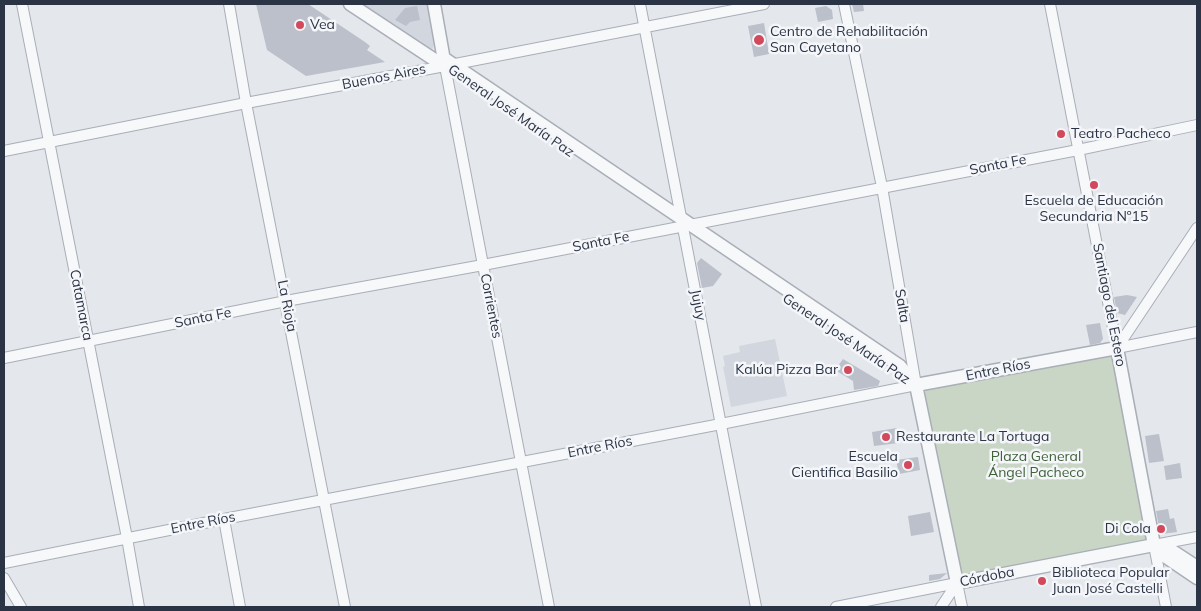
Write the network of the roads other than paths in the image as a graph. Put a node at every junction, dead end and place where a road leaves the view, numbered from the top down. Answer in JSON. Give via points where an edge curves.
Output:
{"nodes":[{"id":1,"x":22,"y":4,"type":"edge"},
{"id":2,"x":229,"y":4,"type":"edge"},
{"id":3,"x":350,"y":4,"type":"edge"},
{"id":4,"x":434,"y":4,"type":"edge"},
{"id":5,"x":640,"y":4,"type":"edge"},
{"id":6,"x":764,"y":4,"type":"edge"},
{"id":7,"x":844,"y":4,"type":"edge"},
{"id":8,"x":1050,"y":4,"type":"edge"},
{"id":9,"x":644,"y":27,"type":"junction"},
{"id":10,"x":448,"y":63,"type":"junction"},
{"id":11,"x":246,"y":103,"type":"junction"},
{"id":12,"x":1197,"y":125,"type":"edge"},
{"id":13,"x":49,"y":142,"type":"junction"},
{"id":14,"x":1078,"y":150,"type":"junction"},
{"id":15,"x":4,"y":151,"type":"edge"},
{"id":16,"x":882,"y":187,"type":"junction"},
{"id":17,"x":683,"y":225,"type":"junction"},
{"id":18,"x":1197,"y":228,"type":"edge"},
{"id":19,"x":483,"y":265,"type":"junction"},
{"id":20,"x":286,"y":301,"type":"junction"},
{"id":21,"x":1197,"y":332,"type":"edge"},
{"id":22,"x":88,"y":341,"type":"junction"},
{"id":23,"x":1117,"y":348,"type":"junction"},
{"id":24,"x":4,"y":358,"type":"edge"},
{"id":25,"x":916,"y":385,"type":"junction"},
{"id":26,"x":721,"y":424,"type":"junction"},
{"id":27,"x":521,"y":462,"type":"junction"},
{"id":28,"x":324,"y":499,"type":"junction"},
{"id":29,"x":224,"y":519,"type":"junction"},
{"id":30,"x":1197,"y":537,"type":"edge"},
{"id":31,"x":127,"y":538,"type":"junction"},
{"id":32,"x":1154,"y":545,"type":"junction"},
{"id":33,"x":4,"y":563,"type":"edge"},
{"id":34,"x":1197,"y":567,"type":"edge"},
{"id":35,"x":4,"y":578,"type":"edge"},
{"id":36,"x":1197,"y":578,"type":"edge"},
{"id":37,"x":957,"y":583,"type":"junction"},
{"id":38,"x":21,"y":607,"type":"edge"},
{"id":39,"x":139,"y":607,"type":"edge"},
{"id":40,"x":240,"y":607,"type":"edge"},
{"id":41,"x":345,"y":607,"type":"edge"},
{"id":42,"x":550,"y":607,"type":"edge"},
{"id":43,"x":756,"y":607,"type":"edge"},
{"id":44,"x":836,"y":607,"type":"edge"},
{"id":45,"x":941,"y":607,"type":"edge"},
{"id":46,"x":962,"y":607,"type":"edge"},
{"id":47,"x":1166,"y":607,"type":"edge"}],
"edges":[{"from":1,"to":13,"type":"street","name":"Catamarca"},
{"from":2,"to":11,"type":"street","name":"La Rioja"},
{"from":3,"to":10,"type":"street","name":"General José María Paz","via":[[424,54]]},
{"from":4,"to":10,"type":"street","name":"Corrientes"},
{"from":5,"to":9,"type":"street","name":"Jujuy"},
{"from":6,"to":9,"type":"street","name":"Buenos Aires"},
{"from":7,"to":16,"type":"street","name":"Salta"},
{"from":8,"to":14,"type":"street","name":"Santiago del Estero"},
{"from":9,"to":10,"type":"street","name":"Buenos Aires"},
{"from":9,"to":17,"type":"street","name":"Jujuy"},
{"from":10,"to":11,"type":"street","name":"Buenos Aires"},
{"from":10,"to":17,"type":"street","name":"General José María Paz","via":[[455,74]]},
{"from":10,"to":19,"type":"street","name":"Corrientes"},
{"from":11,"to":13,"type":"street","name":"Buenos Aires"},
{"from":11,"to":20,"type":"street","name":"La Rioja"},
{"from":12,"to":14,"type":"street","name":"Santa Fe"},
{"from":13,"to":15,"type":"street","name":"Buenos Aires"},
{"from":13,"to":22,"type":"street","name":"Catamarca"},
{"from":14,"to":16,"type":"street","name":"Santa Fe"},
{"from":14,"to":23,"type":"street","name":"Santiago del Estero"},
{"from":16,"to":17,"type":"street","name":"Santa Fe"},
{"from":16,"to":25,"type":"street","name":"Salta"},
{"from":17,"to":19,"type":"street","name":"Santa Fe"},
{"from":17,"to":25,"type":"street","name":"General José María Paz","via":[[897,375]]},
{"from":17,"to":26,"type":"street","name":"Jujuy"},
{"from":18,"to":23,"type":"street"},
{"from":19,"to":20,"type":"street","name":"Santa Fe"},
{"from":19,"to":27,"type":"street","name":"Corrientes"},
{"from":20,"to":22,"type":"street","name":"Santa Fe"},
{"from":20,"to":28,"type":"street","name":"La Rioja"},
{"from":21,"to":23,"type":"street","name":"Entre Ríos"},
{"from":22,"to":24,"type":"street","name":"Santa Fe"},
{"from":22,"to":31,"type":"street","name":"Catamarca"},
{"from":23,"to":25,"type":"street","name":"Entre Ríos"},
{"from":23,"to":32,"type":"street","name":"Santiago del Estero"},
{"from":25,"to":26,"type":"street","name":"Entre Ríos"},
{"from":25,"to":37,"type":"street","name":"Salta"},
{"from":26,"to":27,"type":"street","name":"Entre Ríos"},
{"from":26,"to":43,"type":"street","name":"Jujuy"},
{"from":27,"to":28,"type":"street","name":"Entre Ríos"},
{"from":27,"to":42,"type":"street","name":"Corrientes"},
{"from":28,"to":29,"type":"street","name":"Entre Ríos"},
{"from":28,"to":41,"type":"street","name":"La Rioja"},
{"from":29,"to":31,"type":"street","name":"Entre Ríos"},
{"from":29,"to":40,"type":"street"},
{"from":30,"to":32,"type":"street","name":"Córdoba"},
{"from":31,"to":33,"type":"street","name":"Entre Ríos"},
{"from":31,"to":39,"type":"street","name":"Catamarca"},
{"from":32,"to":34,"type":"street","via":[[1171,550]]},
{"from":32,"to":36,"type":"street"},
{"from":32,"to":37,"type":"street","name":"Córdoba"},
{"from":32,"to":47,"type":"street","name":"Santiago del Estero"},
{"from":35,"to":38,"type":"street"},
{"from":37,"to":44,"type":"street","name":"Córdoba"},
{"from":37,"to":45,"type":"street"},
{"from":37,"to":46,"type":"street","name":"Salta"}]}
